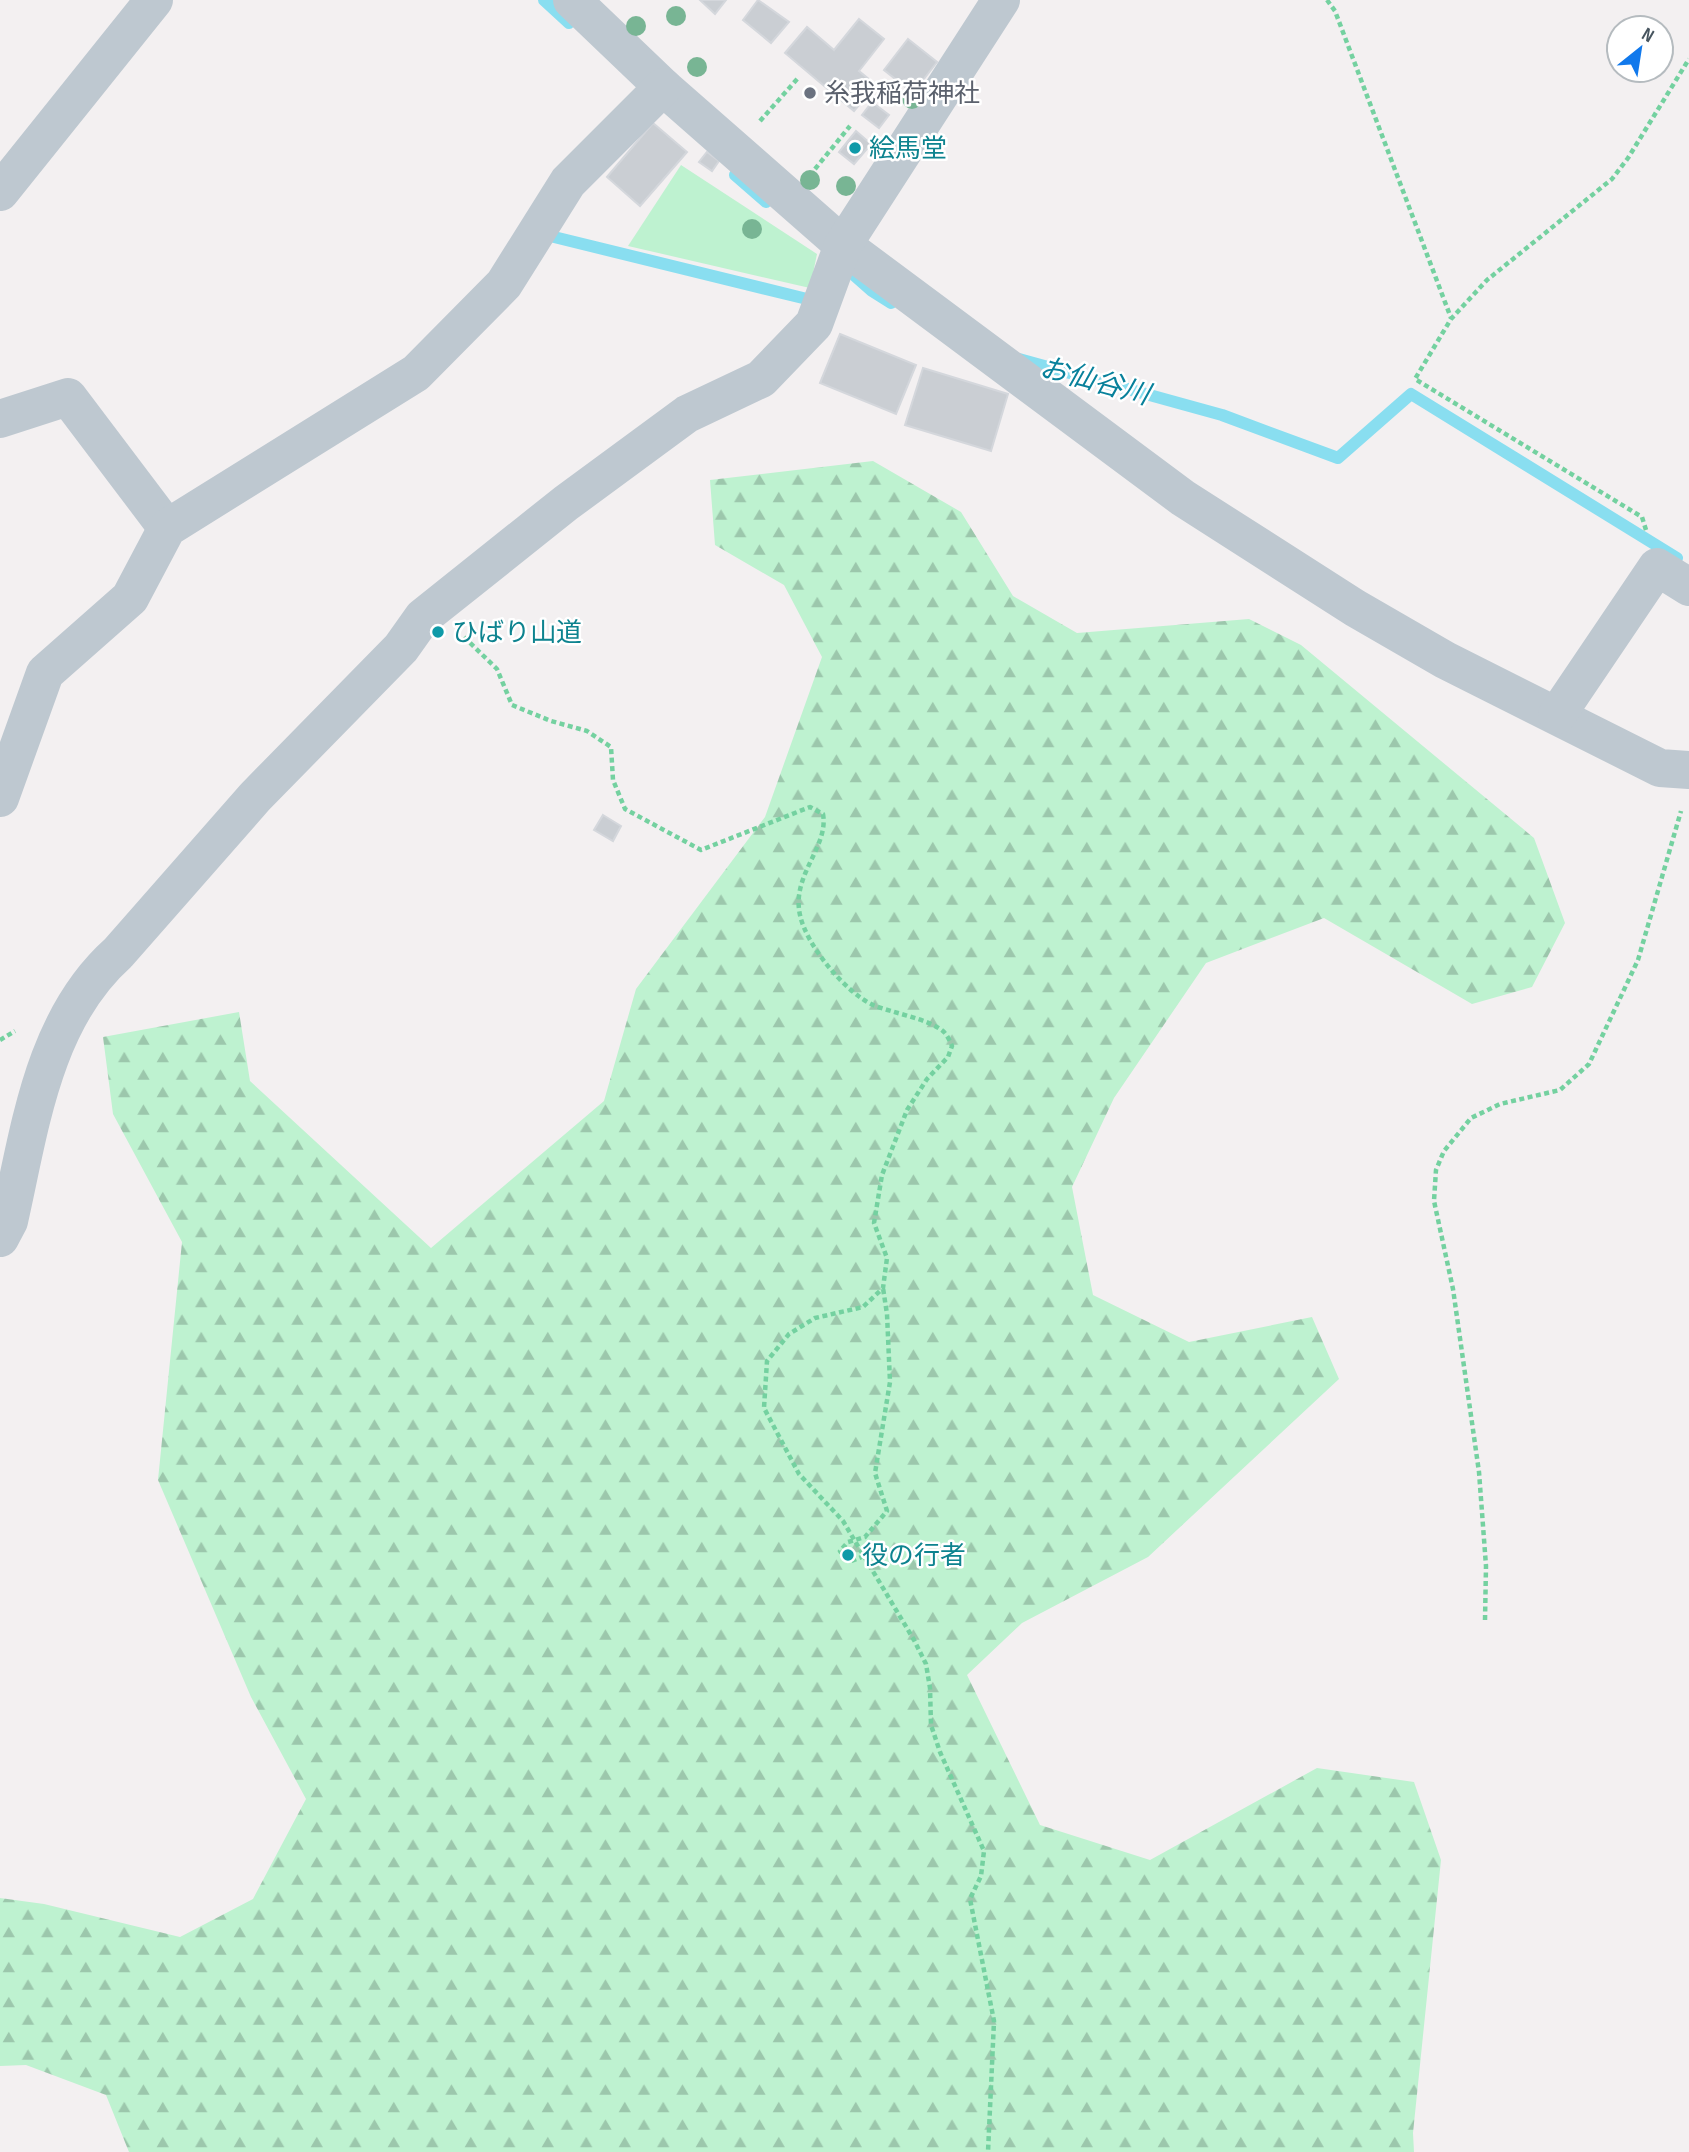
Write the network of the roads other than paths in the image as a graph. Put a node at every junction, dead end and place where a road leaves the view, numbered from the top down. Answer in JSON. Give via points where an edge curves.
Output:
{"nodes":[{"id":1,"x":154,"y":0,"type":"edge"},
{"id":2,"x":572,"y":0,"type":"edge"},
{"id":3,"x":1001,"y":0,"type":"edge"},
{"id":4,"x":663,"y":87,"type":"junction"},
{"id":5,"x":0,"y":192,"type":"edge"},
{"id":6,"x":843,"y":245,"type":"junction"},
{"id":7,"x":0,"y":419,"type":"edge"},
{"id":8,"x":167,"y":528,"type":"junction"},
{"id":9,"x":1689,"y":587,"type":"edge"},
{"id":10,"x":1557,"y":715,"type":"junction"},
{"id":11,"x":1681,"y":769,"type":"edge"},
{"id":12,"x":0,"y":798,"type":"edge"},
{"id":13,"x":0,"y":1238,"type":"edge"}],
"edges":[{"from":1,"to":5,"type":"street"},
{"from":2,"to":4,"type":"street"},
{"from":3,"to":6,"type":"street"},
{"from":4,"to":6,"type":"street"},
{"from":4,"to":8,"type":"street","via":[[568,182],[504,284],[416,373]]},
{"from":6,"to":10,"type":"street","via":[[1183,498],[1355,608],[1445,660]]},
{"from":6,"to":13,"type":"street","via":[[814,324],[761,379],[687,414],[423,617],[401,648],[255,797],[100,969],[70,1014],[42,1076],[9,1221]]},
{"from":7,"to":8,"type":"street","via":[[68,397]]},
{"from":8,"to":12,"type":"street","via":[[130,598],[45,673]]},
{"from":9,"to":10,"type":"street","via":[[1657,567]]},
{"from":10,"to":11,"type":"street","via":[[1660,768]]}]}
